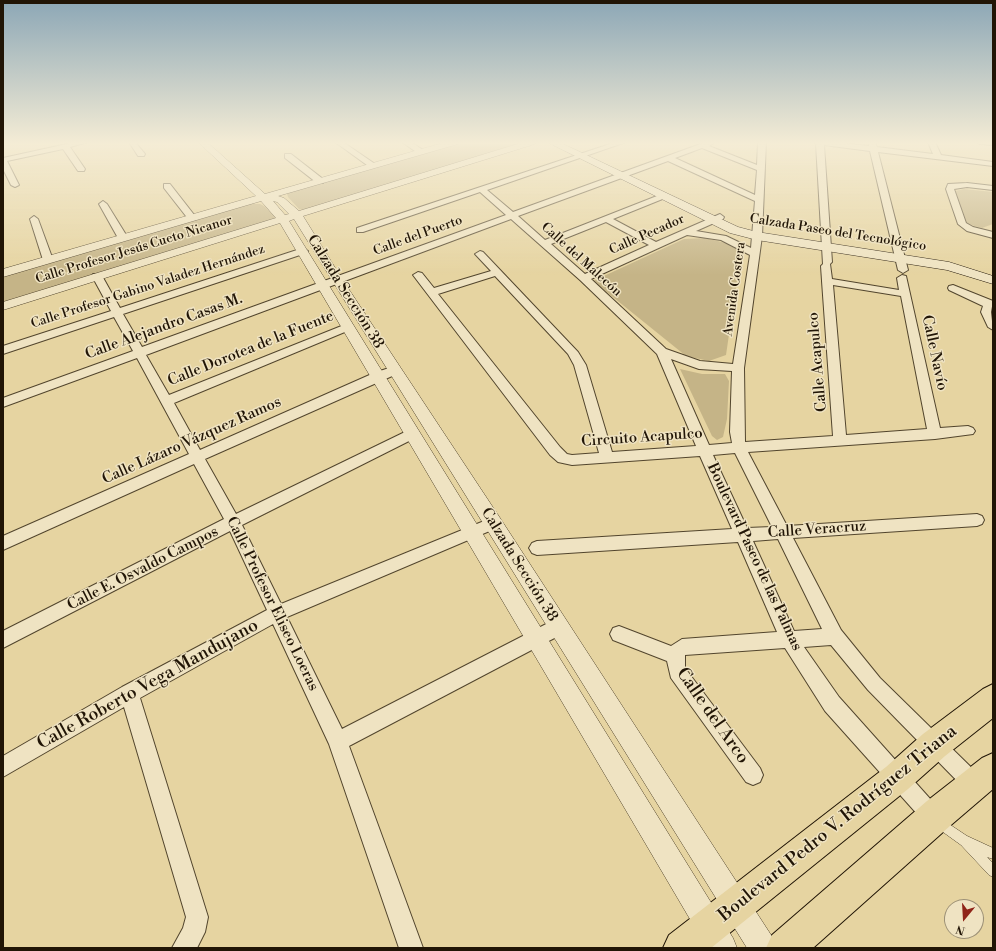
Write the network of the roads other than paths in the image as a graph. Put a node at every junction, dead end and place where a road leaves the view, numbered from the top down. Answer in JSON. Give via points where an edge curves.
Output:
{"nodes":[{"id":1,"x":167,"y":186,"type":"dead end"},
{"id":2,"x":251,"y":186,"type":"edge"},
{"id":3,"x":301,"y":186,"type":"edge"},
{"id":4,"x":384,"y":186,"type":"edge"},
{"id":5,"x":489,"y":186,"type":"edge"},
{"id":6,"x":591,"y":186,"type":"edge"},
{"id":7,"x":645,"y":186,"type":"edge"},
{"id":8,"x":650,"y":186,"type":"edge"},
{"id":9,"x":729,"y":186,"type":"edge"},
{"id":10,"x":759,"y":186,"type":"edge"},
{"id":11,"x":822,"y":186,"type":"edge"},
{"id":12,"x":883,"y":186,"type":"edge"},
{"id":13,"x":951,"y":186,"type":"edge"},
{"id":14,"x":977,"y":186,"type":"edge"},
{"id":15,"x":993,"y":188,"type":"edge"},
{"id":16,"x":481,"y":189,"type":"junction"},
{"id":17,"x":662,"y":196,"type":"junction"},
{"id":18,"x":263,"y":197,"type":"junction"},
{"id":19,"x":759,"y":200,"type":"junction"},
{"id":20,"x":103,"y":204,"type":"dead end"},
{"id":21,"x":512,"y":216,"type":"junction"},
{"id":22,"x":290,"y":217,"type":"junction"},
{"id":23,"x":192,"y":218,"type":"junction"},
{"id":24,"x":716,"y":218,"type":"junction"},
{"id":25,"x":34,"y":219,"type":"dead end"},
{"id":26,"x":607,"y":219,"type":"junction"},
{"id":27,"x":360,"y":230,"type":"dead end"},
{"id":28,"x":686,"y":232,"type":"junction"},
{"id":29,"x":757,"y":232,"type":"junction"},
{"id":30,"x":992,"y":233,"type":"edge"},
{"id":31,"x":123,"y":238,"type":"junction"},
{"id":32,"x":826,"y":243,"type":"junction"},
{"id":33,"x":544,"y":244,"type":"junction"},
{"id":34,"x":655,"y":245,"type":"junction"},
{"id":35,"x":302,"y":251,"type":"junction"},
{"id":36,"x":480,"y":254,"type":"dead end"},
{"id":37,"x":753,"y":254,"type":"junction"},
{"id":38,"x":899,"y":254,"type":"junction"},
{"id":39,"x":48,"y":260,"type":"junction"},
{"id":40,"x":993,"y":270,"type":"edge"},
{"id":41,"x":498,"y":272,"type":"junction"},
{"id":42,"x":3,"y":273,"type":"edge"},
{"id":43,"x":418,"y":275,"type":"dead end"},
{"id":44,"x":97,"y":276,"type":"junction"},
{"id":45,"x":584,"y":278,"type":"junction"},
{"id":46,"x":993,"y":280,"type":"edge"},
{"id":47,"x":827,"y":281,"type":"junction"},
{"id":48,"x":329,"y":282,"type":"junction"},
{"id":49,"x":953,"y":288,"type":"dead end"},
{"id":50,"x":432,"y":292,"type":"junction"},
{"id":51,"x":905,"y":294,"type":"junction"},
{"id":52,"x":991,"y":304,"type":"edge"},
{"id":53,"x":3,"y":306,"type":"edge"},
{"id":54,"x":116,"y":311,"type":"junction"},
{"id":55,"x":348,"y":327,"type":"junction"},
{"id":56,"x":993,"y":327,"type":"edge"},
{"id":57,"x":3,"y":350,"type":"edge"},
{"id":58,"x":138,"y":352,"type":"junction"},
{"id":59,"x":662,"y":352,"type":"junction"},
{"id":60,"x":738,"y":368,"type":"junction"},
{"id":61,"x":387,"y":373,"type":"junction"},
{"id":62,"x":166,"y":401,"type":"junction"},
{"id":63,"x":3,"y":403,"type":"edge"},
{"id":64,"x":968,"y":431,"type":"dead end"},
{"id":65,"x":412,"y":434,"type":"junction"},
{"id":66,"x":934,"y":434,"type":"junction"},
{"id":67,"x":840,"y":441,"type":"junction"},
{"id":68,"x":739,"y":448,"type":"junction"},
{"id":69,"x":704,"y":450,"type":"junction"},
{"id":70,"x":197,"y":457,"type":"junction"},
{"id":71,"x":608,"y":457,"type":"junction"},
{"id":72,"x":977,"y":520,"type":"dead end"},
{"id":73,"x":233,"y":522,"type":"junction"},
{"id":74,"x":494,"y":523,"type":"junction"},
{"id":75,"x":472,"y":532,"type":"junction"},
{"id":76,"x":782,"y":532,"type":"junction"},
{"id":77,"x":742,"y":535,"type":"junction"},
{"id":78,"x":3,"y":543,"type":"edge"},
{"id":79,"x":537,"y":548,"type":"dead end"},
{"id":80,"x":278,"y":613,"type":"junction"},
{"id":81,"x":558,"y":627,"type":"junction"},
{"id":82,"x":619,"y":634,"type":"dead end"},
{"id":83,"x":836,"y":636,"type":"junction"},
{"id":84,"x":534,"y":638,"type":"junction"},
{"id":85,"x":789,"y":639,"type":"junction"},
{"id":86,"x":3,"y":640,"type":"edge"},
{"id":87,"x":675,"y":656,"type":"junction"},
{"id":88,"x":129,"y":694,"type":"junction"},
{"id":89,"x":993,"y":699,"type":"edge"},
{"id":90,"x":338,"y":741,"type":"junction"},
{"id":91,"x":934,"y":745,"type":"junction"},
{"id":92,"x":3,"y":767,"type":"edge"},
{"id":93,"x":753,"y":775,"type":"dead end"},
{"id":94,"x":983,"y":776,"type":"edge"},
{"id":95,"x":897,"y":778,"type":"junction"},
{"id":96,"x":934,"y":818,"type":"junction"},
{"id":97,"x":963,"y":840,"type":"junction"},
{"id":98,"x":993,"y":854,"type":"edge"},
{"id":99,"x":993,"y":871,"type":"edge"},
{"id":100,"x":737,"y":904,"type":"junction"},
{"id":101,"x":717,"y":937,"type":"edge"},
{"id":102,"x":184,"y":948,"type":"edge"},
{"id":103,"x":411,"y":948,"type":"edge"},
{"id":104,"x":682,"y":948,"type":"edge"},
{"id":105,"x":764,"y":948,"type":"edge"},
{"id":106,"x":784,"y":948,"type":"edge"}],
"edges":[{"from":1,"to":23,"type":"street"},
{"from":2,"to":18,"type":"street","name":"Calzada Sección 38"},
{"from":3,"to":18,"type":"street"},
{"from":4,"to":22,"type":"street","name":"Calle Profesor Jesús Cueto Nicanor"},
{"from":5,"to":16,"type":"street"},
{"from":6,"to":21,"type":"street","name":"Calle del Puerto"},
{"from":7,"to":17,"type":"main road","name":"Calzada Paseo del Tecnológico"},
{"from":8,"to":24,"type":"main road","name":"Calzada Paseo del Tecnológico"},
{"from":9,"to":19,"type":"street"},
{"from":10,"to":19,"type":"street","name":"Avenida Costera"},
{"from":11,"to":32,"type":"street","name":"Calle Acapulco"},
{"from":12,"to":38,"type":"street","name":"Calle Navío"},
{"from":13,"to":30,"type":"street","via":[[962,224],[970,229]]},
{"from":14,"to":15,"type":"street"},
{"from":16,"to":21,"type":"street","name":"Calle del Malecón"},
{"from":16,"to":27,"type":"street"},
{"from":17,"to":24,"type":"main road","name":"Calzada Paseo del Tecnológico"},
{"from":17,"to":26,"type":"street"},
{"from":18,"to":22,"type":"street","name":"Calzada Sección 38"},
{"from":18,"to":22,"type":"street","name":"Calzada Sección 38","via":[[280,200]]},
{"from":18,"to":23,"type":"street"},
{"from":19,"to":29,"type":"street","name":"Avenida Costera"},
{"from":20,"to":31,"type":"street"},
{"from":21,"to":33,"type":"street","name":"Calle del Malecón"},
{"from":21,"to":48,"type":"street","name":"Calle del Puerto"},
{"from":22,"to":35,"type":"street","name":"Calzada Sección 38"},
{"from":22,"to":44,"type":"street","name":"Calle Profesor Jesús Cueto Nicanor"},
{"from":22,"to":48,"type":"street","name":"Calzada Sección 38"},
{"from":23,"to":31,"type":"street"},
{"from":24,"to":28,"type":"street","name":"Calle Pecador"},
{"from":24,"to":29,"type":"main road","name":"Calzada Paseo del Tecnológico","via":[[734,230]]},
{"from":25,"to":39,"type":"street"},
{"from":26,"to":33,"type":"street"},
{"from":26,"to":34,"type":"street"},
{"from":28,"to":34,"type":"street","name":"Calle Pecador"},
{"from":28,"to":37,"type":"street","via":[[723,238]]},
{"from":29,"to":32,"type":"main road","name":"Calzada Paseo del Tecnológico"},
{"from":29,"to":37,"type":"street","name":"Avenida Costera"},
{"from":31,"to":39,"type":"street"},
{"from":32,"to":38,"type":"main road","name":"Calzada Paseo del Tecnológico"},
{"from":32,"to":47,"type":"street","name":"Calle Acapulco"},
{"from":33,"to":45,"type":"street","name":"Calle del Malecón"},
{"from":34,"to":45,"type":"street","name":"Calle Pecador"},
{"from":35,"to":48,"type":"street","name":"Calzada Sección 38"},
{"from":35,"to":54,"type":"street","name":"Calle Profesor Gabino Valadez Hernández"},
{"from":36,"to":41,"type":"street"},
{"from":37,"to":60,"type":"street","name":"Avenida Costera"},
{"from":38,"to":40,"type":"main road","name":"Calzada Paseo del Tecnológico","via":[[953,259]]},
{"from":38,"to":46,"type":"main road","name":"Calzada Paseo del Tecnológico"},
{"from":38,"to":51,"type":"street","name":"Calle Navío"},
{"from":39,"to":42,"type":"street"},
{"from":41,"to":50,"type":"street"},
{"from":41,"to":71,"type":"street","via":[[572,352],[580,364]]},
{"from":43,"to":50,"type":"street"},
{"from":44,"to":53,"type":"street","name":"Calle Profesor Jesús Cueto Nicanor"},
{"from":44,"to":54,"type":"street","name":"Calle Profesor Eliseo Loeras"},
{"from":45,"to":59,"type":"street","name":"Calle del Malecón"},
{"from":47,"to":51,"type":"street"},
{"from":47,"to":67,"type":"street","name":"Calle Acapulco"},
{"from":48,"to":55,"type":"street","name":"Calzada Sección 38"},
{"from":48,"to":58,"type":"street","name":"Calle Alejandro Casas M."},
{"from":48,"to":61,"type":"street","name":"Calzada Sección 38"},
{"from":49,"to":52,"type":"street"},
{"from":50,"to":71,"type":"street","name":"Circuito Acapulco","via":[[555,451],[563,458],[572,460]]},
{"from":51,"to":66,"type":"street","name":"Calle Navío"},
{"from":52,"to":56,"type":"street","via":[[986,312]]},
{"from":54,"to":57,"type":"street","name":"Calle Profesor Gabino Valadez Hernández"},
{"from":54,"to":58,"type":"street","name":"Calle Profesor Eliseo Loeras"},
{"from":55,"to":61,"type":"street","name":"Calzada Sección 38"},
{"from":55,"to":62,"type":"street","name":"Calle Dorotea de la Fuente"},
{"from":58,"to":62,"type":"street","name":"Calle Profesor Eliseo Loeras"},
{"from":58,"to":63,"type":"street","name":"Calle Alejandro Casas M."},
{"from":59,"to":60,"type":"street","via":[[699,365]]},
{"from":59,"to":69,"type":"street","name":"Boulevard Paseo de las Palmas"},
{"from":60,"to":68,"type":"street"},
{"from":61,"to":65,"type":"street","name":"Calzada Sección 38"},
{"from":61,"to":70,"type":"street","name":"Calle Lázaro Vázquez Ramos"},
{"from":61,"to":74,"type":"street","name":"Calzada Sección 38"},
{"from":62,"to":70,"type":"street","name":"Calle Profesor Eliseo Loeras"},
{"from":64,"to":66,"type":"street","name":"Circuito Acapulco"},
{"from":65,"to":73,"type":"street","name":"Calle E. Osvaldo Campos"},
{"from":65,"to":75,"type":"street","name":"Calzada Sección 38"},
{"from":66,"to":67,"type":"street","name":"Circuito Acapulco"},
{"from":67,"to":68,"type":"street","name":"Circuito Acapulco"},
{"from":68,"to":69,"type":"street","name":"Circuito Acapulco"},
{"from":68,"to":76,"type":"street"},
{"from":69,"to":71,"type":"street","name":"Circuito Acapulco"},
{"from":69,"to":77,"type":"street","name":"Boulevard Paseo de las Palmas"},
{"from":70,"to":73,"type":"street","name":"Calle Profesor Eliseo Loeras"},
{"from":70,"to":78,"type":"street","name":"Calle Lázaro Vázquez Ramos"},
{"from":72,"to":76,"type":"street","name":"Calle Veracruz"},
{"from":73,"to":80,"type":"street","name":"Calle Profesor Eliseo Loeras"},
{"from":73,"to":86,"type":"street","name":"Calle E. Osvaldo Campos"},
{"from":74,"to":75,"type":"street","name":"Calle Roberto Vega Mandujano"},
{"from":74,"to":81,"type":"street","name":"Calzada Sección 38"},
{"from":75,"to":80,"type":"street","name":"Calle Roberto Vega Mandujano"},
{"from":75,"to":84,"type":"street","name":"Calzada Sección 38"},
{"from":76,"to":77,"type":"street","name":"Calle Veracruz"},
{"from":76,"to":83,"type":"street"},
{"from":77,"to":79,"type":"street","name":"Calle Veracruz"},
{"from":77,"to":85,"type":"street","name":"Boulevard Paseo de las Palmas"},
{"from":80,"to":88,"type":"street","name":"Calle Roberto Vega Mandujano"},
{"from":80,"to":90,"type":"street","name":"Calle Profesor Eliseo Loeras"},
{"from":81,"to":84,"type":"street"},
{"from":81,"to":100,"type":"street","name":"Calzada Sección 38"},
{"from":82,"to":87,"type":"street","name":"Calle del Arco"},
{"from":83,"to":85,"type":"street","name":"Calle del Arco"},
{"from":83,"to":91,"type":"street","via":[[874,684]]},
{"from":84,"to":90,"type":"street"},
{"from":84,"to":101,"type":"street","name":"Calzada Sección 38"},
{"from":85,"to":87,"type":"street","name":"Calle del Arco","via":[[682,647]]},
{"from":85,"to":95,"type":"street","name":"Boulevard Paseo de las Palmas","via":[[832,704]]},
{"from":87,"to":93,"type":"street","name":"Calle del Arco","via":[[677,672]]},
{"from":88,"to":92,"type":"street","name":"Calle Roberto Vega Mandujano"},
{"from":88,"to":102,"type":"street","via":[[197,917],[193,932]]},
{"from":89,"to":91,"type":"main road","name":"Boulevard Pedro V. Rodríguez Triana"},
{"from":90,"to":103,"type":"street","name":"Calle Profesor Eliseo Loeras"},
{"from":91,"to":94,"type":"street"},
{"from":91,"to":95,"type":"main road","name":"Boulevard Pedro V. Rodríguez Triana"},
{"from":94,"to":96,"type":"main road"},
{"from":95,"to":96,"type":"street","name":"Boulevard Paseo de las Palmas"},
{"from":95,"to":100,"type":"main road","name":"Boulevard Pedro V. Rodríguez Triana"},
{"from":96,"to":97,"type":"lane"},
{"from":96,"to":106,"type":"main road"},
{"from":97,"to":98,"type":"lane"},
{"from":97,"to":99,"type":"lane"},
{"from":100,"to":101,"type":"main road","name":"Boulevard Pedro V. Rodríguez Triana"},
{"from":100,"to":105,"type":"street","name":"Calzada Sección 38"},
{"from":101,"to":104,"type":"main road","name":"Boulevard Pedro V. Rodríguez Triana"}]}
